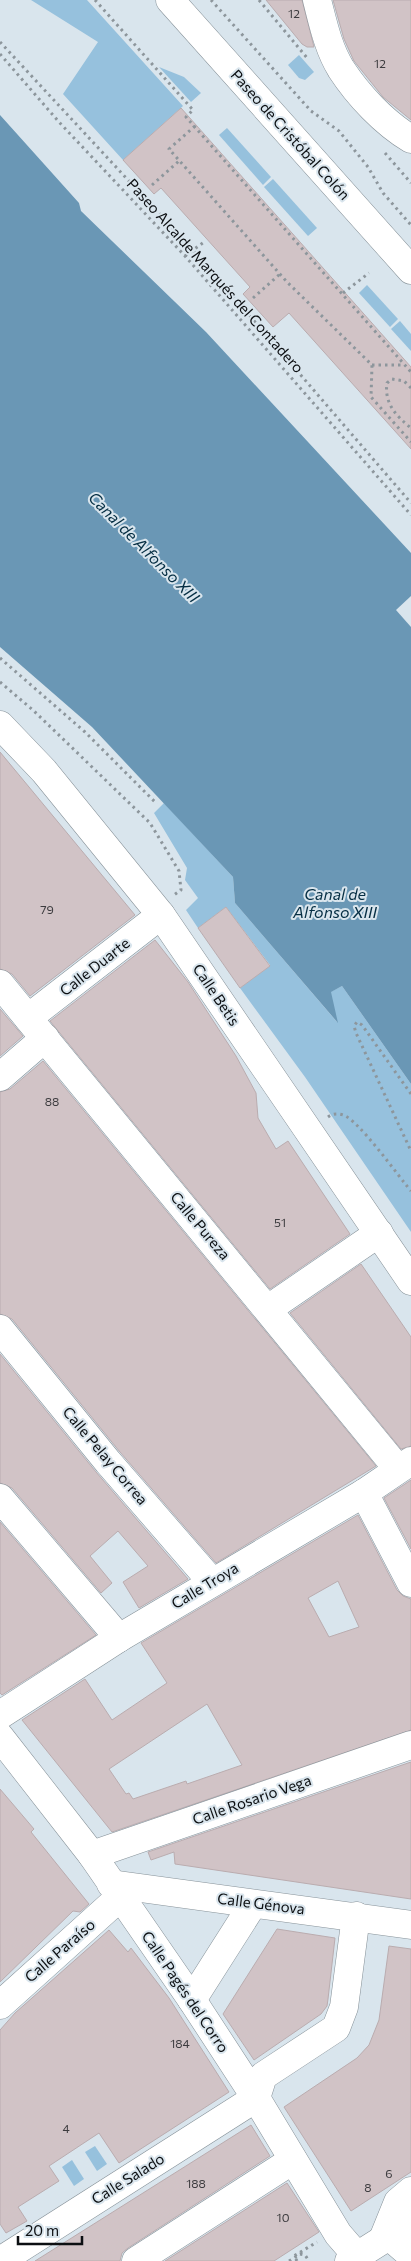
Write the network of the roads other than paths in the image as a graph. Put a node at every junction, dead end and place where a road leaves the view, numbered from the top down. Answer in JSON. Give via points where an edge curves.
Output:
{"nodes":[{"id":1,"x":170,"y":0,"type":"edge"},
{"id":2,"x":317,"y":0,"type":"edge"},
{"id":3,"x":411,"y":139,"type":"edge"},
{"id":4,"x":411,"y":270,"type":"edge"},
{"id":5,"x":0,"y":725,"type":"edge"},
{"id":6,"x":166,"y":906,"type":"junction"},
{"id":7,"x":0,"y":984,"type":"edge"},
{"id":8,"x":37,"y":1028,"type":"junction"},
{"id":9,"x":0,"y":1077,"type":"edge"},
{"id":10,"x":379,"y":1233,"type":"junction"},
{"id":11,"x":411,"y":1281,"type":"edge"},
{"id":12,"x":268,"y":1309,"type":"junction"},
{"id":13,"x":0,"y":1329,"type":"edge"},
{"id":14,"x":405,"y":1465,"type":"edge"},
{"id":15,"x":364,"y":1493,"type":"junction"},
{"id":16,"x":0,"y":1498,"type":"edge"},
{"id":17,"x":212,"y":1582,"type":"junction"},
{"id":18,"x":411,"y":1583,"type":"edge"},
{"id":19,"x":119,"y":1638,"type":"junction"},
{"id":20,"x":0,"y":1715,"type":"edge"},
{"id":21,"x":0,"y":1737,"type":"edge"},
{"id":22,"x":411,"y":1745,"type":"edge"},
{"id":23,"x":92,"y":1855,"type":"junction"},
{"id":24,"x":116,"y":1890,"type":"junction"},
{"id":25,"x":253,"y":1904,"type":"junction"},
{"id":26,"x":356,"y":1916,"type":"junction"},
{"id":27,"x":411,"y":1925,"type":"edge"},
{"id":28,"x":192,"y":2000,"type":"junction"},
{"id":29,"x":0,"y":2005,"type":"edge"},
{"id":30,"x":256,"y":2098,"type":"junction"},
{"id":31,"x":293,"y":2160,"type":"junction"},
{"id":32,"x":411,"y":2191,"type":"edge"},
{"id":33,"x":394,"y":2232,"type":"edge"},
{"id":34,"x":411,"y":2255,"type":"edge"},
{"id":35,"x":355,"y":2259,"type":"edge"},
{"id":36,"x":0,"y":2261,"type":"edge"},
{"id":37,"x":136,"y":2261,"type":"edge"}],
"edges":[{"from":1,"to":4,"type":"street","name":"Paseo de Cristóbal Colón"},
{"from":2,"to":3,"type":"street","via":[[326,37],[340,68],[374,109]]},
{"from":5,"to":6,"type":"street","name":"Calle Betis"},
{"from":6,"to":8,"type":"street","name":"Calle Duarte"},
{"from":6,"to":10,"type":"street","name":"Calle Betis"},
{"from":7,"to":8,"type":"street","name":"Calle Pureza"},
{"from":8,"to":9,"type":"street","name":"Calle Duarte"},
{"from":8,"to":12,"type":"street","name":"Calle Pureza"},
{"from":10,"to":11,"type":"street","name":"Calle Betis"},
{"from":10,"to":12,"type":"street"},
{"from":12,"to":14,"type":"street","name":"Calle Pureza"},
{"from":13,"to":17,"type":"street","name":"Calle Pelay Correa","via":[[108,1462]]},
{"from":14,"to":15,"type":"street","name":"Calle Troya"},
{"from":15,"to":17,"type":"street","name":"Calle Troya"},
{"from":15,"to":18,"type":"street"},
{"from":16,"to":19,"type":"street"},
{"from":17,"to":19,"type":"street","name":"Calle Troya"},
{"from":19,"to":20,"type":"street","name":"Calle Troya"},
{"from":21,"to":23,"type":"street","name":"Calle Pagés del Corro"},
{"from":22,"to":23,"type":"street","name":"Calle Rosario Vega"},
{"from":23,"to":24,"type":"street","name":"Calle Pagés del Corro"},
{"from":24,"to":25,"type":"street","name":"Calle Génova"},
{"from":24,"to":28,"type":"street","name":"Calle Pagés del Corro"},
{"from":24,"to":29,"type":"street","name":"Calle Paraíso"},
{"from":25,"to":26,"type":"street","name":"Calle Génova"},
{"from":25,"to":28,"type":"street"},
{"from":26,"to":27,"type":"street","name":"Calle Génova"},
{"from":26,"to":30,"type":"street","via":[[344,2007],[336,2028],[263,2076]]},
{"from":28,"to":30,"type":"street","name":"Calle Pagés del Corro"},
{"from":30,"to":31,"type":"street","name":"Calle Pagés del Corro"},
{"from":30,"to":36,"type":"street","name":"Calle Salado"},
{"from":31,"to":35,"type":"street","name":"Calle Pagés del Corro"},
{"from":31,"to":37,"type":"street"},
{"from":32,"to":33,"type":"street","via":[[398,2202]]},
{"from":33,"to":34,"type":"street"},
{"from":33,"to":35,"type":"street"}]}
